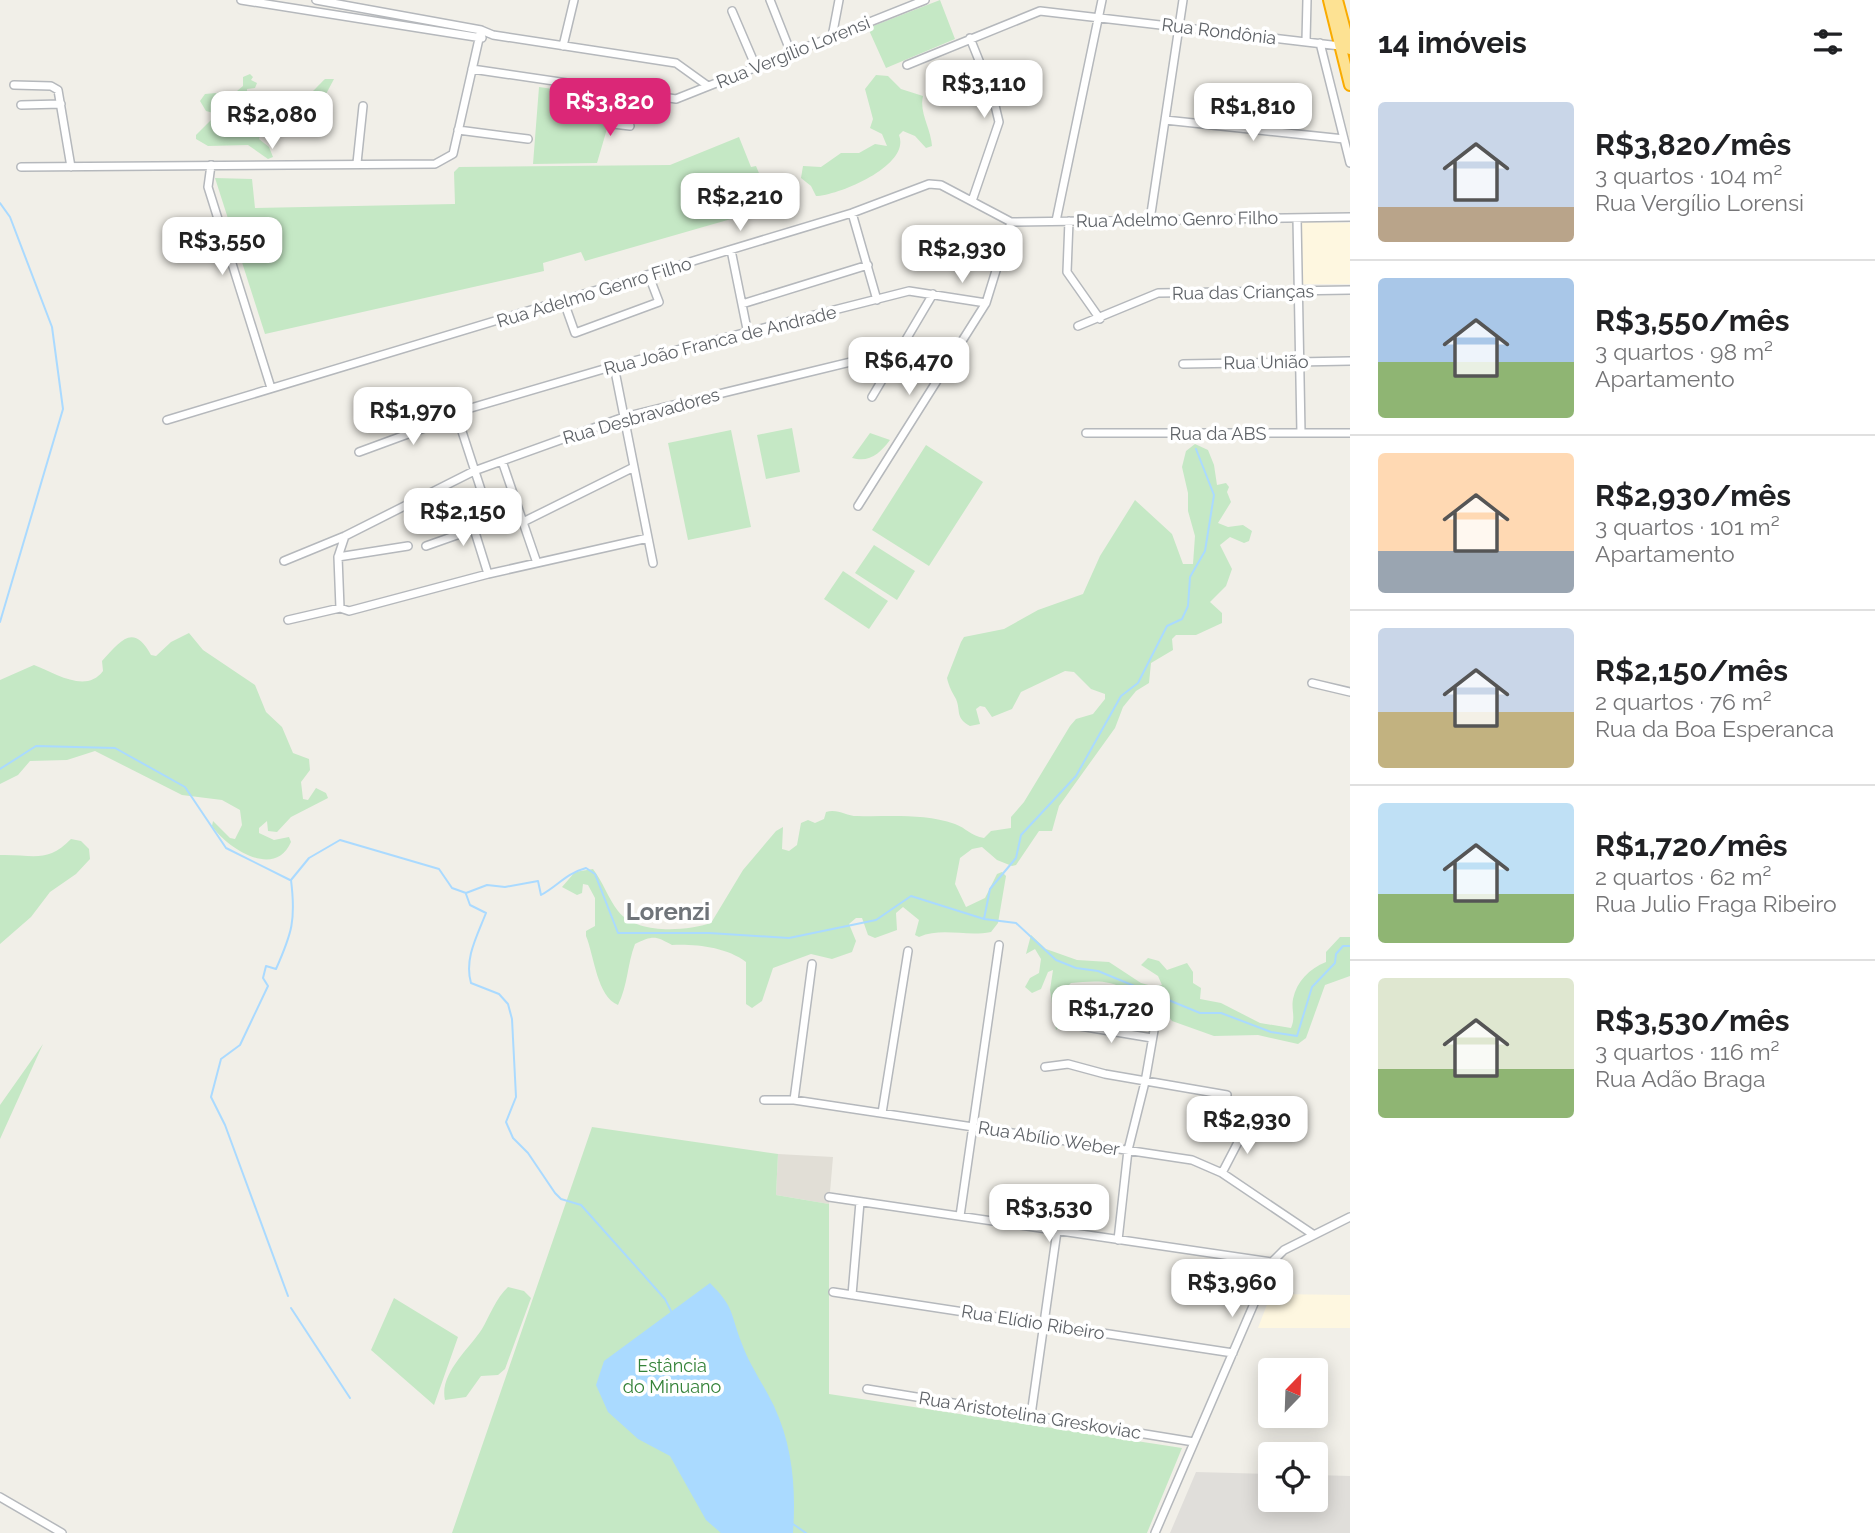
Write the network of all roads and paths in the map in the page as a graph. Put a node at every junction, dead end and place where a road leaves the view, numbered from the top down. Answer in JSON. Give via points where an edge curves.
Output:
{"nodes":[{"id":1,"x":241,"y":0,"type":"edge"},
{"id":2,"x":316,"y":0,"type":"edge"},
{"id":3,"x":574,"y":0,"type":"edge"},
{"id":4,"x":770,"y":0,"type":"edge"},
{"id":5,"x":839,"y":0,"type":"edge"},
{"id":6,"x":925,"y":0,"type":"edge"},
{"id":7,"x":1102,"y":0,"type":"edge"},
{"id":8,"x":1183,"y":0,"type":"edge"},
{"id":9,"x":1307,"y":0,"type":"edge"},
{"id":10,"x":1329,"y":0,"type":"edge"},
{"id":11,"x":1338,"y":0,"type":"edge"},
{"id":12,"x":732,"y":11,"type":"dead end"},
{"id":13,"x":312,"y":12,"type":"junction"},
{"id":14,"x":1345,"y":17,"type":"edge"},
{"id":15,"x":1099,"y":18,"type":"junction"},
{"id":16,"x":1179,"y":26,"type":"junction"},
{"id":17,"x":481,"y":30,"type":"junction"},
{"id":18,"x":493,"y":35,"type":"junction"},
{"id":19,"x":832,"y":37,"type":"junction"},
{"id":20,"x":970,"y":38,"type":"junction"},
{"id":21,"x":479,"y":39,"type":"junction"},
{"id":22,"x":1306,"y":41,"type":"junction"},
{"id":23,"x":1346,"y":42,"type":"edge"},
{"id":24,"x":1320,"y":43,"type":"junction"},
{"id":25,"x":562,"y":46,"type":"junction"},
{"id":26,"x":791,"y":53,"type":"junction"},
{"id":27,"x":907,"y":65,"type":"dead end"},
{"id":28,"x":756,"y":68,"type":"junction"},
{"id":29,"x":472,"y":69,"type":"junction"},
{"id":30,"x":14,"y":85,"type":"dead end"},
{"id":31,"x":1350,"y":85,"type":"edge"},
{"id":32,"x":708,"y":86,"type":"junction"},
{"id":33,"x":621,"y":91,"type":"junction"},
{"id":34,"x":61,"y":104,"type":"junction"},
{"id":35,"x":21,"y":105,"type":"dead end"},
{"id":36,"x":363,"y":106,"type":"dead end"},
{"id":37,"x":1165,"y":120,"type":"junction"},
{"id":38,"x":630,"y":126,"type":"dead end"},
{"id":39,"x":458,"y":130,"type":"junction"},
{"id":40,"x":528,"y":139,"type":"dead end"},
{"id":41,"x":1344,"y":139,"type":"junction"},
{"id":42,"x":357,"y":163,"type":"junction"},
{"id":43,"x":1350,"y":163,"type":"edge"},
{"id":44,"x":211,"y":165,"type":"junction"},
{"id":45,"x":20,"y":167,"type":"dead end"},
{"id":46,"x":71,"y":167,"type":"junction"},
{"id":47,"x":972,"y":201,"type":"junction"},
{"id":48,"x":852,"y":213,"type":"junction"},
{"id":49,"x":1350,"y":217,"type":"edge"},
{"id":50,"x":1297,"y":218,"type":"junction"},
{"id":51,"x":1150,"y":220,"type":"junction"},
{"id":52,"x":1056,"y":221,"type":"junction"},
{"id":53,"x":1069,"y":221,"type":"junction"},
{"id":54,"x":1011,"y":222,"type":"junction"},
{"id":55,"x":731,"y":250,"type":"junction"},
{"id":56,"x":868,"y":265,"type":"junction"},
{"id":57,"x":649,"y":276,"type":"junction"},
{"id":58,"x":1350,"y":290,"type":"edge"},
{"id":59,"x":1298,"y":291,"type":"junction"},
{"id":60,"x":933,"y":294,"type":"junction"},
{"id":61,"x":877,"y":300,"type":"junction"},
{"id":62,"x":564,"y":302,"type":"junction"},
{"id":63,"x":986,"y":303,"type":"junction"},
{"id":64,"x":742,"y":304,"type":"junction"},
{"id":65,"x":1100,"y":319,"type":"junction"},
{"id":66,"x":1078,"y":326,"type":"dead end"},
{"id":67,"x":748,"y":334,"type":"junction"},
{"id":68,"x":900,"y":350,"type":"junction"},
{"id":69,"x":1300,"y":361,"type":"junction"},
{"id":70,"x":1350,"y":361,"type":"edge"},
{"id":71,"x":1183,"y":364,"type":"dead end"},
{"id":72,"x":614,"y":366,"type":"junction"},
{"id":73,"x":271,"y":388,"type":"junction"},
{"id":74,"x":872,"y":397,"type":"dead end"},
{"id":75,"x":457,"y":416,"type":"junction"},
{"id":76,"x":624,"y":417,"type":"junction"},
{"id":77,"x":167,"y":420,"type":"dead end"},
{"id":78,"x":1086,"y":433,"type":"dead end"},
{"id":79,"x":1301,"y":433,"type":"junction"},
{"id":80,"x":1350,"y":433,"type":"edge"},
{"id":81,"x":359,"y":452,"type":"dead end"},
{"id":82,"x":502,"y":461,"type":"junction"},
{"id":83,"x":634,"y":467,"type":"junction"},
{"id":84,"x":474,"y":471,"type":"junction"},
{"id":85,"x":483,"y":496,"type":"dead end"},
{"id":86,"x":858,"y":506,"type":"dead end"},
{"id":87,"x":523,"y":522,"type":"junction"},
{"id":88,"x":345,"y":536,"type":"junction"},
{"id":89,"x":648,"y":538,"type":"junction"},
{"id":90,"x":408,"y":546,"type":"dead end"},
{"id":91,"x":426,"y":547,"type":"dead end"},
{"id":92,"x":338,"y":557,"type":"junction"},
{"id":93,"x":285,"y":561,"type":"dead end"},
{"id":94,"x":537,"y":563,"type":"junction"},
{"id":95,"x":653,"y":563,"type":"dead end"},
{"id":96,"x":488,"y":574,"type":"junction"},
{"id":97,"x":340,"y":608,"type":"junction"},
{"id":98,"x":288,"y":620,"type":"dead end"},
{"id":99,"x":1312,"y":683,"type":"dead end"},
{"id":100,"x":1350,"y":692,"type":"edge"},
{"id":101,"x":999,"y":945,"type":"dead end"},
{"id":102,"x":908,"y":951,"type":"dead end"},
{"id":103,"x":812,"y":964,"type":"dead end"},
{"id":104,"x":1156,"y":1019,"type":"dead end"},
{"id":105,"x":1074,"y":1025,"type":"dead end"},
{"id":106,"x":1152,"y":1038,"type":"junction"},
{"id":107,"x":1045,"y":1067,"type":"dead end"},
{"id":108,"x":1145,"y":1082,"type":"junction"},
{"id":109,"x":1227,"y":1095,"type":"dead end"},
{"id":110,"x":764,"y":1100,"type":"dead end"},
{"id":111,"x":794,"y":1100,"type":"junction"},
{"id":112,"x":882,"y":1113,"type":"junction"},
{"id":113,"x":1247,"y":1125,"type":"dead end"},
{"id":114,"x":972,"y":1127,"type":"junction"},
{"id":115,"x":1128,"y":1150,"type":"junction"},
{"id":116,"x":1222,"y":1173,"type":"junction"},
{"id":117,"x":829,"y":1197,"type":"dead end"},
{"id":118,"x":860,"y":1202,"type":"junction"},
{"id":119,"x":960,"y":1216,"type":"junction"},
{"id":120,"x":1350,"y":1217,"type":"edge"},
{"id":121,"x":1057,"y":1231,"type":"junction"},
{"id":122,"x":1314,"y":1235,"type":"junction"},
{"id":123,"x":1118,"y":1240,"type":"junction"},
{"id":124,"x":1272,"y":1262,"type":"junction"},
{"id":125,"x":833,"y":1292,"type":"dead end"},
{"id":126,"x":852,"y":1295,"type":"junction"},
{"id":127,"x":1044,"y":1324,"type":"junction"},
{"id":128,"x":1233,"y":1353,"type":"junction"},
{"id":129,"x":867,"y":1389,"type":"dead end"},
{"id":130,"x":1031,"y":1415,"type":"junction"},
{"id":131,"x":1194,"y":1442,"type":"junction"},
{"id":132,"x":0,"y":1497,"type":"edge"},
{"id":133,"x":62,"y":1533,"type":"edge"},
{"id":134,"x":1155,"y":1533,"type":"edge"}],
"edges":[{"from":1,"to":13,"type":"street"},
{"from":2,"to":13,"type":"street"},
{"from":2,"to":17,"type":"street"},
{"from":3,"to":25,"type":"street"},
{"from":4,"to":26,"type":"street"},
{"from":5,"to":19,"type":"street"},
{"from":6,"to":19,"type":"street","name":"Rua Vergílio Lorensi"},
{"from":7,"to":15,"type":"street"},
{"from":8,"to":16,"type":"street"},
{"from":9,"to":22,"type":"street"},
{"from":10,"to":23,"type":"highway"},
{"from":11,"to":14,"type":"highway"},
{"from":12,"to":28,"type":"street"},
{"from":13,"to":21,"type":"street"},
{"from":14,"to":23,"type":"highway"},
{"from":15,"to":16,"type":"street","name":"Rua Rondônia"},
{"from":15,"to":20,"type":"street","name":"Rua Rondônia","via":[[1040,11]]},
{"from":15,"to":52,"type":"street"},
{"from":16,"to":22,"type":"street","name":"Rua Rondônia"},
{"from":16,"to":37,"type":"street"},
{"from":17,"to":18,"type":"street"},
{"from":17,"to":21,"type":"street"},
{"from":18,"to":21,"type":"street"},
{"from":18,"to":25,"type":"street"},
{"from":19,"to":26,"type":"street","name":"Rua Vergílio Lorensi"},
{"from":20,"to":27,"type":"street","name":"Rua Rondônia"},
{"from":20,"to":47,"type":"street","via":[[999,122]]},
{"from":21,"to":29,"type":"street"},
{"from":22,"to":24,"type":"street","name":"Rua Rondônia"},
{"from":23,"to":24,"type":"street","name":"Rua Rondônia"},
{"from":23,"to":31,"type":"highway"},
{"from":24,"to":41,"type":"street"},
{"from":25,"to":32,"type":"street","via":[[676,63]]},
{"from":26,"to":28,"type":"street","name":"Rua Vergílio Lorensi"},
{"from":28,"to":32,"type":"street","name":"Rua Vergílio Lorensi"},
{"from":29,"to":33,"type":"street","name":"Rua Vergílio Lorensi"},
{"from":29,"to":39,"type":"street"},
{"from":30,"to":34,"type":"street","via":[[55,87]]},
{"from":32,"to":33,"type":"street","name":"Rua Vergílio Lorensi","via":[[676,99]]},
{"from":33,"to":38,"type":"street","via":[[613,124]]},
{"from":34,"to":35,"type":"street"},
{"from":34,"to":46,"type":"street"},
{"from":36,"to":42,"type":"street"},
{"from":37,"to":41,"type":"street"},
{"from":37,"to":51,"type":"street"},
{"from":39,"to":40,"type":"street"},
{"from":39,"to":42,"type":"street","via":[[453,155],[446,161]]},
{"from":41,"to":43,"type":"street"},
{"from":42,"to":44,"type":"street"},
{"from":44,"to":46,"type":"street"},
{"from":44,"to":73,"type":"street","via":[[208,187]]},
{"from":45,"to":46,"type":"street"},
{"from":47,"to":48,"type":"street","name":"Rua Adelmo Genro Filho","via":[[929,184]]},
{"from":47,"to":54,"type":"street","name":"Rua Adelmo Genro Filho"},
{"from":48,"to":55,"type":"street","name":"Rua Adelmo Genro Filho"},
{"from":48,"to":56,"type":"street"},
{"from":49,"to":50,"type":"street","name":"Rua Adelmo Genro Filho"},
{"from":50,"to":51,"type":"street","name":"Rua Adelmo Genro Filho"},
{"from":50,"to":59,"type":"street"},
{"from":51,"to":53,"type":"street","name":"Rua Adelmo Genro Filho"},
{"from":52,"to":53,"type":"street","name":"Rua Adelmo Genro Filho"},
{"from":52,"to":54,"type":"street","name":"Rua Adelmo Genro Filho"},
{"from":53,"to":65,"type":"street","via":[[1067,272]]},
{"from":54,"to":63,"type":"street"},
{"from":55,"to":57,"type":"street","name":"Rua Adelmo Genro Filho"},
{"from":55,"to":64,"type":"street"},
{"from":56,"to":61,"type":"street"},
{"from":56,"to":64,"type":"street"},
{"from":57,"to":62,"type":"street","name":"Rua Adelmo Genro Filho"},
{"from":57,"to":62,"type":"street","via":[[660,302],[575,333]]},
{"from":58,"to":59,"type":"street","name":"Rua das Crianças"},
{"from":59,"to":65,"type":"street","name":"Rua das Crianças","via":[[1158,293]]},
{"from":59,"to":69,"type":"street"},
{"from":60,"to":61,"type":"street","name":"Rua João Franca de Andrade","via":[[909,291]]},
{"from":60,"to":63,"type":"street","name":"Rua João Franca de Andrade"},
{"from":60,"to":68,"type":"street"},
{"from":61,"to":67,"type":"street","name":"Rua João Franca de Andrade"},
{"from":62,"to":73,"type":"street","name":"Rua Adelmo Genro Filho"},
{"from":63,"to":86,"type":"street"},
{"from":64,"to":67,"type":"street"},
{"from":65,"to":66,"type":"street","name":"Rua das Crianças"},
{"from":67,"to":72,"type":"street","name":"Rua João Franca de Andrade"},
{"from":68,"to":74,"type":"street"},
{"from":68,"to":76,"type":"street","name":"Rua Desbravadores"},
{"from":69,"to":70,"type":"street","name":"Rua União"},
{"from":69,"to":71,"type":"street","name":"Rua União"},
{"from":69,"to":79,"type":"street"},
{"from":72,"to":75,"type":"street","name":"Rua João Franca de Andrade","via":[[464,410]]},
{"from":72,"to":76,"type":"street"},
{"from":73,"to":77,"type":"street","name":"Rua Adelmo Genro Filho"},
{"from":75,"to":81,"type":"street","name":"Rua João Franca de Andrade"},
{"from":75,"to":84,"type":"street"},
{"from":76,"to":82,"type":"street","name":"Rua Desbravadores"},
{"from":76,"to":83,"type":"street"},
{"from":78,"to":79,"type":"street","name":"Rua da ABS"},
{"from":79,"to":80,"type":"street","name":"Rua da ABS"},
{"from":82,"to":84,"type":"street","name":"Rua Desbravadores"},
{"from":82,"to":87,"type":"street"},
{"from":83,"to":87,"type":"street"},
{"from":83,"to":89,"type":"street"},
{"from":84,"to":85,"type":"street"},
{"from":84,"to":88,"type":"street","name":"Rua Desbravadores"},
{"from":87,"to":94,"type":"street"},
{"from":88,"to":92,"type":"street"},
{"from":88,"to":93,"type":"street","name":"Rua Desbravadores"},
{"from":89,"to":94,"type":"street"},
{"from":89,"to":95,"type":"street"},
{"from":90,"to":92,"type":"street"},
{"from":91,"to":96,"type":"street","via":[[474,529]]},
{"from":92,"to":97,"type":"street"},
{"from":94,"to":96,"type":"street"},
{"from":96,"to":97,"type":"street","via":[[349,611]]},
{"from":97,"to":98,"type":"street"},
{"from":99,"to":100,"type":"street"},
{"from":101,"to":114,"type":"street"},
{"from":102,"to":112,"type":"street"},
{"from":103,"to":111,"type":"street"},
{"from":104,"to":106,"type":"street"},
{"from":105,"to":106,"type":"street"},
{"from":106,"to":108,"type":"street"},
{"from":107,"to":108,"type":"street","via":[[1068,1064]]},
{"from":108,"to":109,"type":"street"},
{"from":108,"to":115,"type":"street"},
{"from":110,"to":111,"type":"street","name":"Rua Abílio Weber"},
{"from":111,"to":112,"type":"street","name":"Rua Abílio Weber"},
{"from":112,"to":114,"type":"street","name":"Rua Abílio Weber"},
{"from":113,"to":116,"type":"street"},
{"from":114,"to":115,"type":"street","name":"Rua Abílio Weber"},
{"from":114,"to":119,"type":"street"},
{"from":115,"to":116,"type":"street","name":"Rua Abílio Weber","via":[[1192,1160]]},
{"from":115,"to":123,"type":"street"},
{"from":116,"to":122,"type":"street","name":"Rua Abílio Weber"},
{"from":117,"to":118,"type":"street"},
{"from":118,"to":119,"type":"street"},
{"from":118,"to":126,"type":"street"},
{"from":119,"to":121,"type":"street"},
{"from":120,"to":122,"type":"street"},
{"from":121,"to":123,"type":"street"},
{"from":121,"to":127,"type":"street"},
{"from":122,"to":124,"type":"street","via":[[1284,1250]]},
{"from":123,"to":124,"type":"street"},
{"from":124,"to":128,"type":"street"},
{"from":125,"to":126,"type":"street","name":"Rua Elídio Ribeiro"},
{"from":126,"to":127,"type":"street","name":"Rua Elídio Ribeiro"},
{"from":127,"to":128,"type":"street","name":"Rua Elídio Ribeiro"},
{"from":127,"to":130,"type":"street"},
{"from":128,"to":131,"type":"street"},
{"from":129,"to":130,"type":"street","name":"Rua Aristotelina Greskoviac"},
{"from":130,"to":131,"type":"street","name":"Rua Aristotelina Greskoviac"},
{"from":131,"to":134,"type":"street"},
{"from":132,"to":133,"type":"street"}]}
